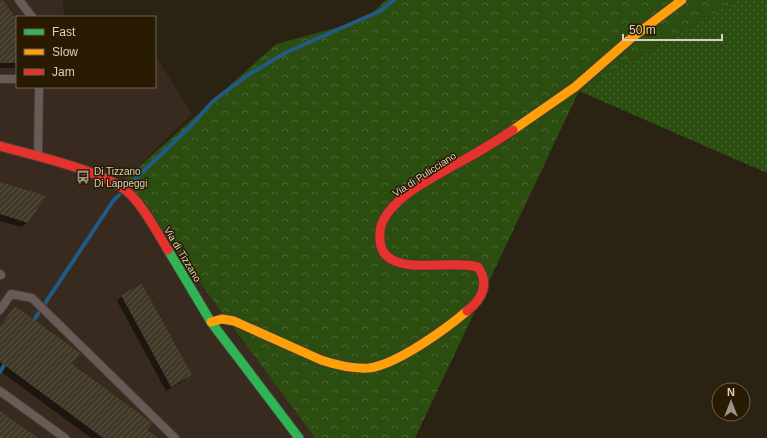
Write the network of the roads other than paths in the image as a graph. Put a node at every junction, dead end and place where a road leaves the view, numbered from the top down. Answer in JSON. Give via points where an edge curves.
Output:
{"nodes":[{"id":1,"x":19,"y":0,"type":"edge"},
{"id":2,"x":682,"y":0,"type":"edge"},
{"id":3,"x":31,"y":16,"type":"edge"},
{"id":4,"x":0,"y":79,"type":"edge"},
{"id":5,"x":16,"y":79,"type":"edge"},
{"id":6,"x":39,"y":88,"type":"edge"},
{"id":7,"x":0,"y":146,"type":"edge"},
{"id":8,"x":38,"y":156,"type":"junction"},
{"id":9,"x":0,"y":310,"type":"edge"},
{"id":10,"x":210,"y":322,"type":"junction"},
{"id":11,"x":0,"y":391,"type":"edge"},
{"id":12,"x":65,"y":438,"type":"edge"},
{"id":13,"x":175,"y":438,"type":"edge"},
{"id":14,"x":299,"y":438,"type":"edge"}],
"edges":[{"from":1,"to":3,"type":"lane"},
{"from":2,"to":10,"type":"street","name":"Via di Pulicciano","via":[[568,91],[488,146],[403,199],[387,213],[380,228],[380,242],[389,258],[406,264],[463,262],[478,267],[483,276],[483,293],[468,312],[398,359],[366,368],[321,361],[234,321]]},
{"from":4,"to":5,"type":"lane"},
{"from":6,"to":8,"type":"lane"},
{"from":7,"to":8,"type":"street","name":"Via di Tizzano"},
{"from":8,"to":10,"type":"street","name":"Via di Tizzano","via":[[110,180],[130,194],[145,212]]},
{"from":9,"to":13,"type":"lane","via":[[11,294],[32,298]]},
{"from":10,"to":14,"type":"street","name":"Via di Tizzano"},
{"from":11,"to":12,"type":"lane"}]}
